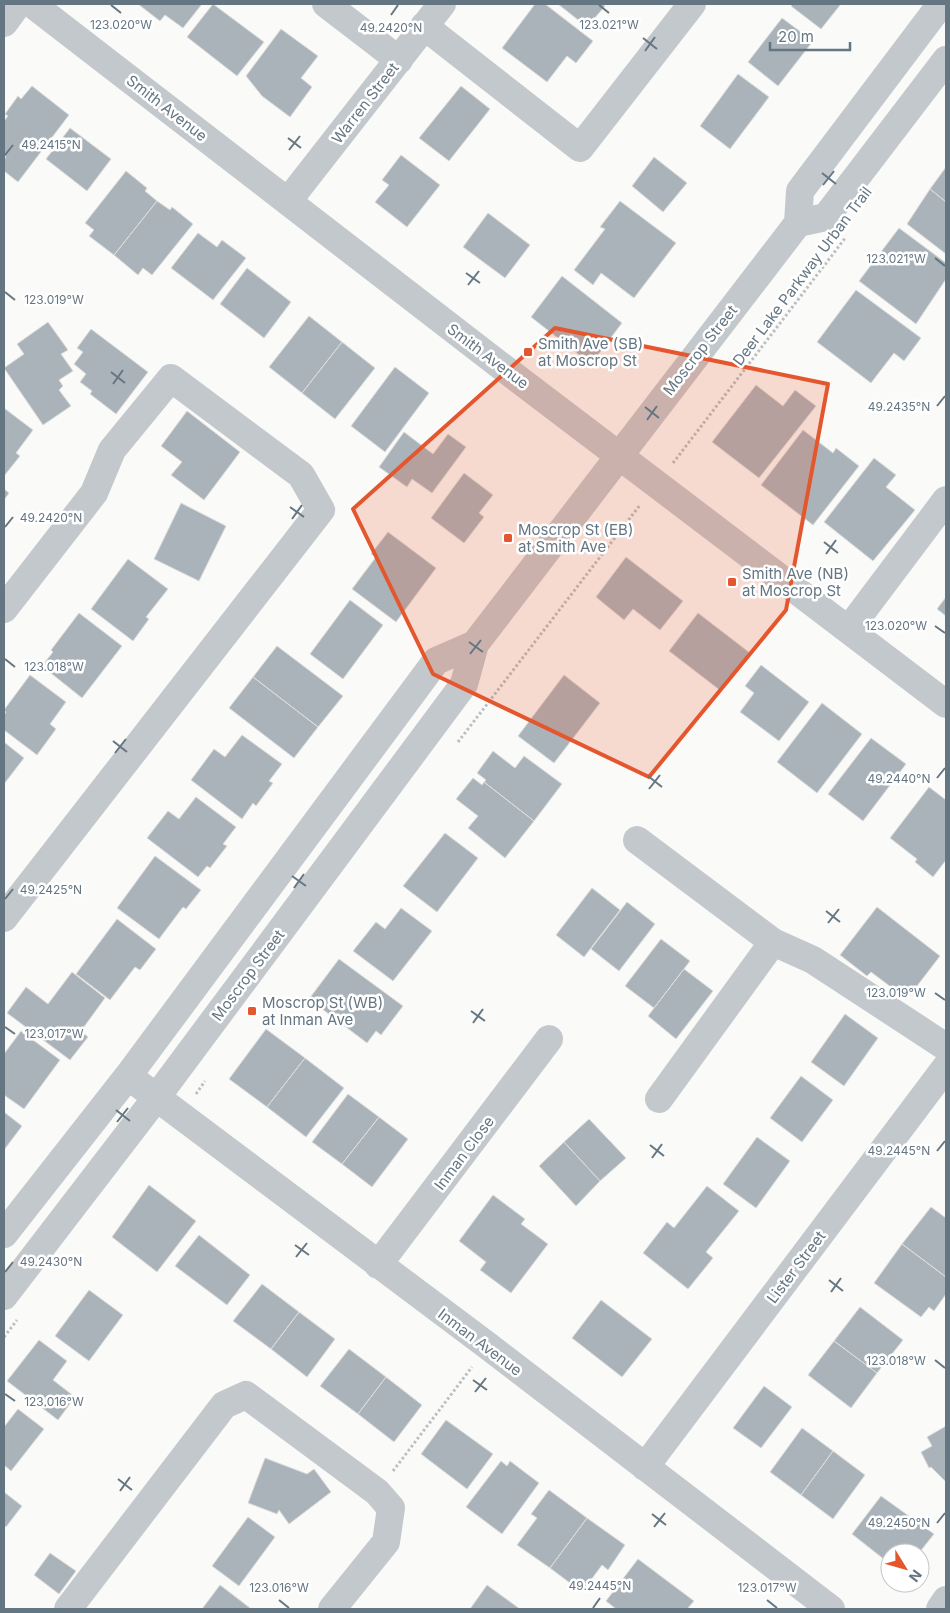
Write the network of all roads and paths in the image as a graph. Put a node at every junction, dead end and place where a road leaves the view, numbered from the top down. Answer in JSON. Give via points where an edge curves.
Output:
{"nodes":[{"id":1,"x":18,"y":4,"type":"edge"},
{"id":2,"x":32,"y":4,"type":"edge"},
{"id":3,"x":326,"y":4,"type":"edge"},
{"id":4,"x":442,"y":4,"type":"edge"},
{"id":5,"x":692,"y":4,"type":"edge"},
{"id":6,"x":941,"y":4,"type":"edge"},
{"id":7,"x":4,"y":23,"type":"edge"},
{"id":8,"x":424,"y":26,"type":"junction"},
{"id":9,"x":399,"y":60,"type":"junction"},
{"id":10,"x":946,"y":60,"type":"edge"},
{"id":11,"x":288,"y":201,"type":"junction"},
{"id":12,"x":798,"y":223,"type":"junction"},
{"id":13,"x":851,"y":231,"type":"dead end"},
{"id":14,"x":620,"y":455,"type":"junction"},
{"id":15,"x":675,"y":460,"type":"dead end"},
{"id":16,"x":946,"y":500,"type":"edge"},
{"id":17,"x":4,"y":609,"type":"edge"},
{"id":18,"x":849,"y":629,"type":"junction"},
{"id":19,"x":475,"y":644,"type":"junction"},
{"id":20,"x":946,"y":704,"type":"edge"},
{"id":21,"x":637,"y":840,"type":"dead end"},
{"id":22,"x":4,"y":918,"type":"edge"},
{"id":23,"x":773,"y":942,"type":"junction"},
{"id":24,"x":550,"y":1040,"type":"dead end"},
{"id":25,"x":946,"y":1047,"type":"edge"},
{"id":26,"x":946,"y":1068,"type":"edge"},
{"id":27,"x":128,"y":1076,"type":"junction"},
{"id":28,"x":156,"y":1098,"type":"junction"},
{"id":29,"x":659,"y":1099,"type":"dead end"},
{"id":30,"x":4,"y":1234,"type":"edge"},
{"id":31,"x":378,"y":1265,"type":"junction"},
{"id":32,"x":4,"y":1296,"type":"edge"},
{"id":33,"x":488,"y":1346,"type":"junction"},
{"id":34,"x":645,"y":1467,"type":"junction"},
{"id":35,"x":377,"y":1492,"type":"junction"},
{"id":36,"x":946,"y":1600,"type":"edge"},
{"id":37,"x":338,"y":1601,"type":"edge"},
{"id":38,"x":68,"y":1609,"type":"edge"},
{"id":39,"x":831,"y":1609,"type":"edge"},
{"id":40,"x":940,"y":1609,"type":"edge"}],
"edges":[{"from":1,"to":7,"type":"street"},
{"from":2,"to":11,"type":"street","name":"Smith Avenue"},
{"from":3,"to":9,"type":"street"},
{"from":4,"to":8,"type":"street","name":"Warren Street"},
{"from":5,"to":8,"type":"street","via":[[580,148]]},
{"from":6,"to":12,"type":"street","via":[[800,192]]},
{"from":8,"to":9,"type":"street","name":"Warren Street"},
{"from":9,"to":11,"type":"street","name":"Warren Street"},
{"from":10,"to":12,"type":"street","via":[[826,217]]},
{"from":11,"to":14,"type":"street","name":"Smith Avenue"},
{"from":12,"to":14,"type":"street","name":"Moscrop Street"},
{"from":13,"to":15,"type":"path","name":"Deer Lake Parkway Urban Trail"},
{"from":14,"to":18,"type":"street","name":"Smith Avenue"},
{"from":14,"to":19,"type":"street","name":"Moscrop Street"},
{"from":16,"to":18,"type":"street"},
{"from":17,"to":22,"type":"street","via":[[94,493],[112,450],[171,378],[301,476],[320,510]]},
{"from":18,"to":20,"type":"street","name":"Smith Avenue"},
{"from":19,"to":27,"type":"street","name":"Moscrop Street","via":[[436,661]]},
{"from":19,"to":28,"type":"street","name":"Moscrop Street","via":[[464,684]]},
{"from":21,"to":23,"type":"street"},
{"from":23,"to":25,"type":"street","via":[[813,960]]},
{"from":23,"to":29,"type":"street"},
{"from":24,"to":31,"type":"street","name":"Inman Close"},
{"from":26,"to":34,"type":"street","name":"Lister Street"},
{"from":27,"to":28,"type":"street","name":"Inman Avenue"},
{"from":27,"to":30,"type":"street","name":"Moscrop Street"},
{"from":28,"to":31,"type":"street","name":"Inman Avenue"},
{"from":28,"to":32,"type":"street","name":"Moscrop Street"},
{"from":31,"to":33,"type":"street","name":"Inman Avenue"},
{"from":33,"to":34,"type":"street","name":"Inman Avenue"},
{"from":33,"to":35,"type":"path"},
{"from":34,"to":39,"type":"street","name":"Inman Avenue"},
{"from":35,"to":37,"type":"street","via":[[391,1508],[386,1542]]},
{"from":35,"to":38,"type":"street","via":[[246,1395],[224,1405]]},
{"from":36,"to":40,"type":"street"}]}
